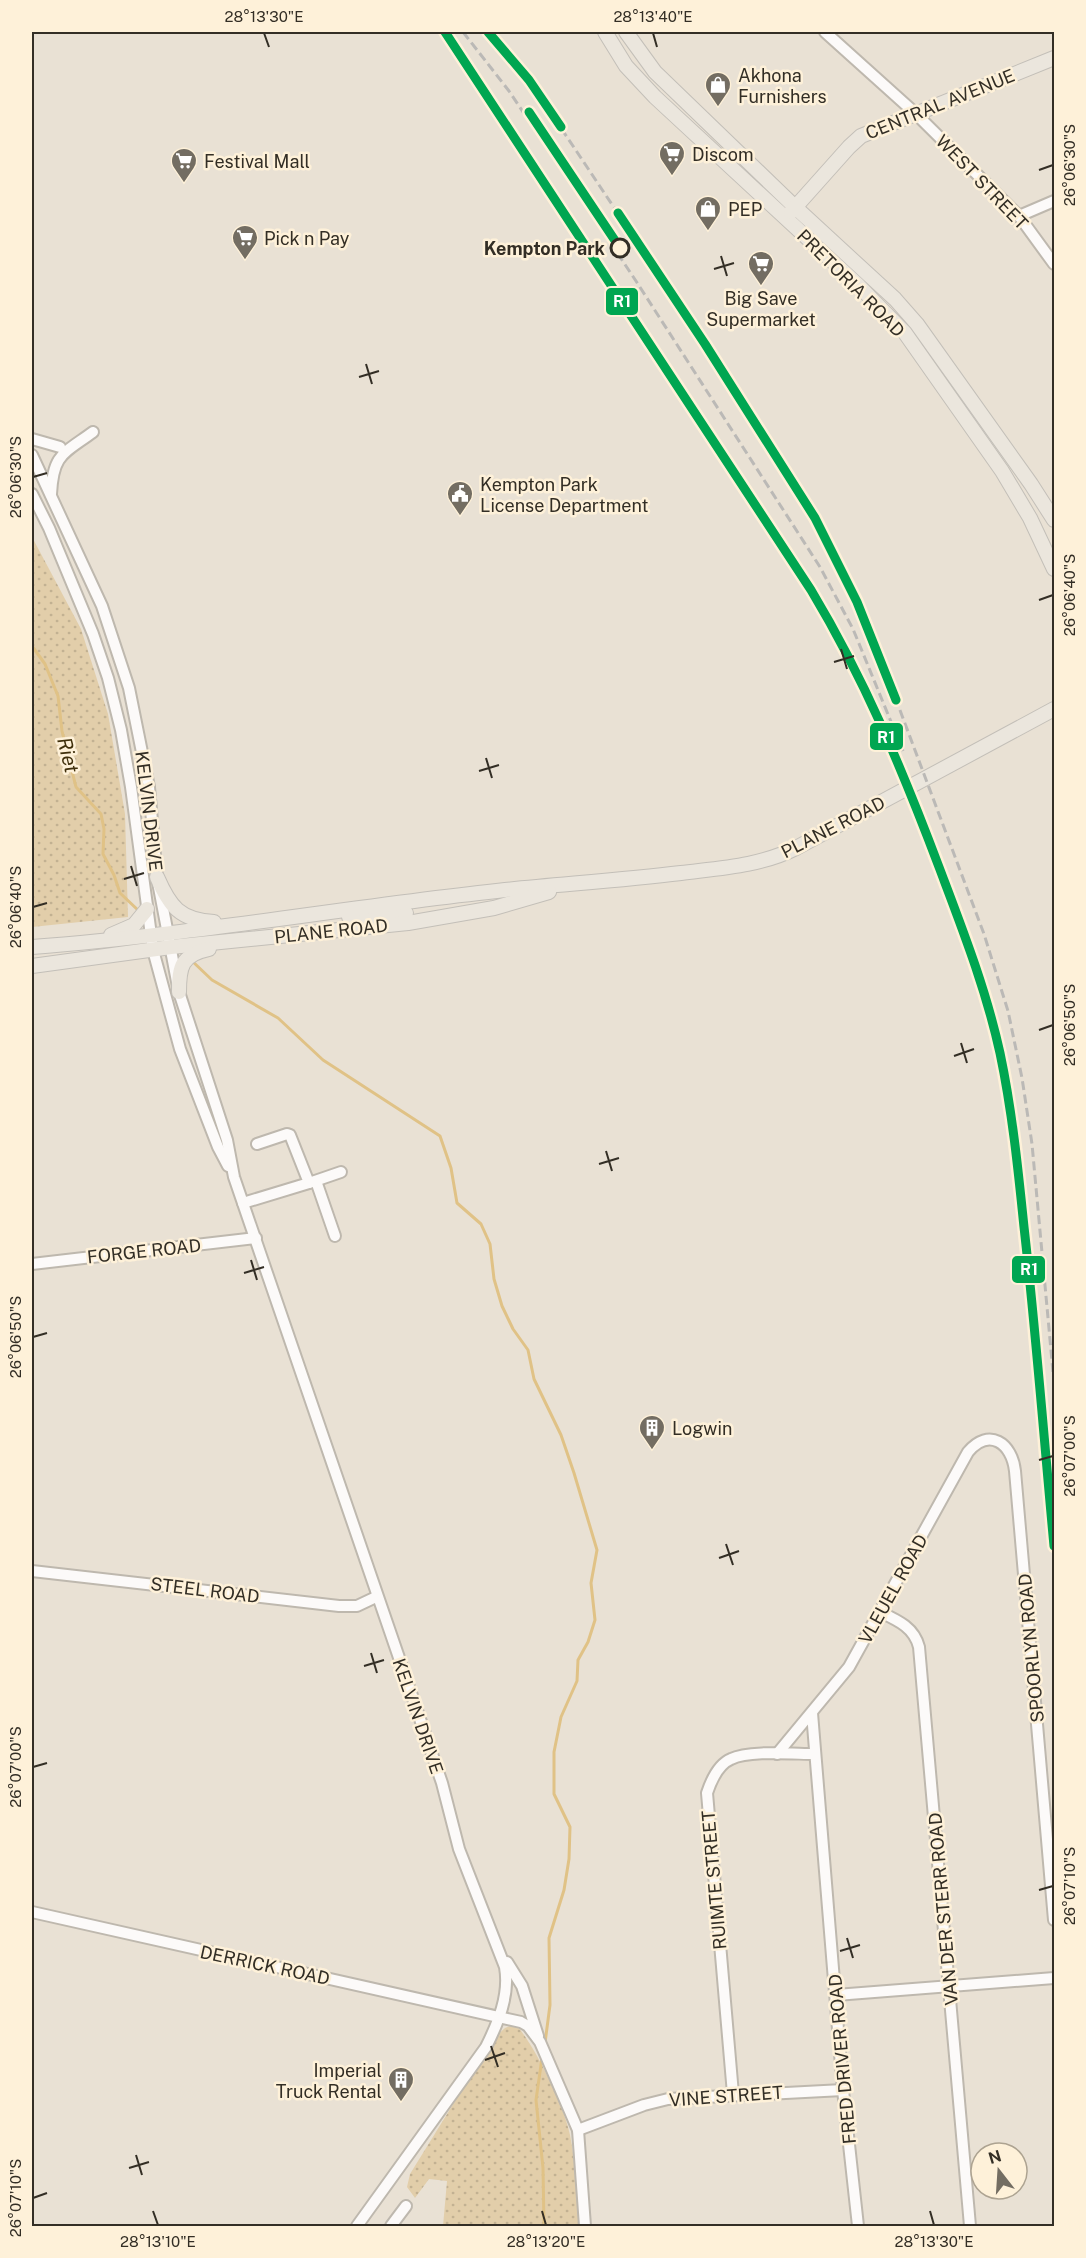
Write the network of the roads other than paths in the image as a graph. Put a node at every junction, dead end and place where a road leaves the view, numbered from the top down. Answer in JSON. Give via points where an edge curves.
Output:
{"nodes":[{"id":1,"x":604,"y":32,"type":"edge"},
{"id":2,"x":626,"y":32,"type":"edge"},
{"id":3,"x":825,"y":32,"type":"edge"},
{"id":4,"x":1054,"y":58,"type":"edge"},
{"id":5,"x":915,"y":113,"type":"junction"},
{"id":6,"x":1054,"y":201,"type":"edge"},
{"id":7,"x":795,"y":207,"type":"junction"},
{"id":8,"x":1019,"y":216,"type":"junction"},
{"id":9,"x":786,"y":218,"type":"junction"},
{"id":10,"x":1054,"y":264,"type":"edge"},
{"id":11,"x":93,"y":432,"type":"dead end"},
{"id":12,"x":32,"y":439,"type":"edge"},
{"id":13,"x":60,"y":447,"type":"dead end"},
{"id":14,"x":32,"y":455,"type":"edge"},
{"id":15,"x":32,"y":494,"type":"edge"},
{"id":16,"x":51,"y":495,"type":"junction"},
{"id":17,"x":1054,"y":520,"type":"edge"},
{"id":18,"x":1052,"y":557,"type":"edge"},
{"id":19,"x":1054,"y":569,"type":"edge"},
{"id":20,"x":1053,"y":708,"type":"edge"},
{"id":21,"x":158,"y":877,"type":"junction"},
{"id":22,"x":628,"y":879,"type":"junction"},
{"id":23,"x":147,"y":909,"type":"junction"},
{"id":24,"x":405,"y":913,"type":"dead end"},
{"id":25,"x":305,"y":917,"type":"junction"},
{"id":26,"x":242,"y":924,"type":"junction"},
{"id":27,"x":151,"y":935,"type":"junction"},
{"id":28,"x":169,"y":940,"type":"junction"},
{"id":29,"x":92,"y":942,"type":"junction"},
{"id":30,"x":228,"y":943,"type":"junction"},
{"id":31,"x":32,"y":947,"type":"edge"},
{"id":32,"x":153,"y":950,"type":"junction"},
{"id":33,"x":32,"y":966,"type":"edge"},
{"id":34,"x":179,"y":992,"type":"junction"},
{"id":35,"x":256,"y":1144,"type":"dead end"},
{"id":36,"x":341,"y":1172,"type":"dead end"},
{"id":37,"x":234,"y":1177,"type":"junction"},
{"id":38,"x":312,"y":1182,"type":"junction"},
{"id":39,"x":243,"y":1203,"type":"junction"},
{"id":40,"x":336,"y":1236,"type":"dead end"},
{"id":41,"x":256,"y":1238,"type":"junction"},
{"id":42,"x":32,"y":1264,"type":"edge"},
{"id":43,"x":1008,"y":1449,"type":"joint"},
{"id":44,"x":32,"y":1571,"type":"edge"},
{"id":45,"x":376,"y":1597,"type":"junction"},
{"id":46,"x":880,"y":1612,"type":"junction"},
{"id":47,"x":812,"y":1713,"type":"junction"},
{"id":48,"x":777,"y":1754,"type":"junction"},
{"id":49,"x":815,"y":1754,"type":"junction"},
{"id":50,"x":32,"y":1912,"type":"edge"},
{"id":51,"x":1054,"y":1920,"type":"edge"},
{"id":52,"x":502,"y":1955,"type":"junction"},
{"id":53,"x":1054,"y":1978,"type":"edge"},
{"id":54,"x":950,"y":1987,"type":"junction"},
{"id":55,"x":836,"y":1995,"type":"junction"},
{"id":56,"x":499,"y":2017,"type":"junction"},
{"id":57,"x":540,"y":2042,"type":"junction"},
{"id":58,"x":843,"y":2090,"type":"junction"},
{"id":59,"x":733,"y":2094,"type":"junction"},
{"id":60,"x":578,"y":2130,"type":"junction"},
{"id":61,"x":406,"y":2206,"type":"dead end"},
{"id":62,"x":357,"y":2226,"type":"edge"},
{"id":63,"x":391,"y":2226,"type":"edge"},
{"id":64,"x":585,"y":2226,"type":"edge"},
{"id":65,"x":858,"y":2226,"type":"edge"},
{"id":66,"x":970,"y":2226,"type":"edge"}],
"edges":[{"from":1,"to":9,"type":"main road","name":"PRETORIA ROAD","via":[[626,66],[655,97]]},
{"from":2,"to":7,"type":"main road","name":"PRETORIA ROAD","via":[[656,72]]},
{"from":3,"to":5,"type":"street","name":"WEST STREET"},
{"from":4,"to":5,"type":"main road","name":"CENTRAL AVENUE"},
{"from":5,"to":7,"type":"main road","name":"CENTRAL AVENUE","via":[[859,137]]},
{"from":5,"to":8,"type":"street","name":"WEST STREET"},
{"from":6,"to":8,"type":"street"},
{"from":7,"to":9,"type":"main road","name":"CENTRAL AVENUE"},
{"from":7,"to":17,"type":"main road","name":"PRETORIA ROAD","via":[[895,299],[916,324]]},
{"from":8,"to":10,"type":"street","name":"WEST STREET"},
{"from":9,"to":18,"type":"main road","name":"PRETORIA ROAD","via":[[905,333],[1002,471]]},
{"from":11,"to":16,"type":"street","via":[[56,461]]},
{"from":12,"to":13,"type":"street"},
{"from":14,"to":16,"type":"street","name":"KELVIN DRIVE"},
{"from":15,"to":23,"type":"street","name":"KELVIN DRIVE","via":[[108,678],[121,730]]},
{"from":16,"to":21,"type":"street","name":"KELVIN DRIVE","via":[[102,606],[129,688],[149,787]]},
{"from":18,"to":19,"type":"main road","name":"PRETORIA ROAD"},
{"from":20,"to":22,"type":"main road","name":"PLANE ROAD","via":[[780,855],[740,866]]},
{"from":21,"to":26,"type":"main road","via":[[166,898],[186,916]]},
{"from":21,"to":28,"type":"street","name":"KELVIN DRIVE"},
{"from":22,"to":25,"type":"main road","name":"PLANE ROAD","via":[[403,901]]},
{"from":22,"to":30,"type":"main road","name":"PLANE ROAD","via":[[557,890],[494,908],[408,923]]},
{"from":23,"to":27,"type":"street","name":"KELVIN DRIVE"},
{"from":23,"to":29,"type":"main road","via":[[134,924]]},
{"from":24,"to":25,"type":"main road"},
{"from":25,"to":26,"type":"main road","name":"PLANE ROAD"},
{"from":26,"to":28,"type":"main road","name":"PLANE ROAD"},
{"from":27,"to":28,"type":"main road","name":"PLANE ROAD"},
{"from":27,"to":29,"type":"main road","name":"PLANE ROAD"},
{"from":27,"to":32,"type":"street","name":"KELVIN DRIVE"},
{"from":28,"to":30,"type":"main road","name":"PLANE ROAD"},
{"from":28,"to":32,"type":"main road","name":"PLANE ROAD"},
{"from":28,"to":34,"type":"street","name":"KELVIN DRIVE"},
{"from":29,"to":31,"type":"main road","name":"PLANE ROAD"},
{"from":30,"to":34,"type":"main road","via":[[186,959],[179,973]]},
{"from":32,"to":33,"type":"main road","name":"PLANE ROAD"},
{"from":32,"to":37,"type":"street","name":"KELVIN DRIVE","via":[[180,1049],[218,1147]]},
{"from":34,"to":37,"type":"street","name":"KELVIN DRIVE","via":[[228,1140]]},
{"from":35,"to":38,"type":"street","via":[[290,1135]]},
{"from":36,"to":38,"type":"street"},
{"from":37,"to":39,"type":"street","name":"KELVIN DRIVE"},
{"from":38,"to":39,"type":"street"},
{"from":38,"to":40,"type":"street"},
{"from":39,"to":41,"type":"street","name":"KELVIN DRIVE"},
{"from":41,"to":42,"type":"street","name":"FORGE ROAD"},
{"from":41,"to":45,"type":"street","name":"KELVIN DRIVE"},
{"from":43,"to":46,"type":"street","name":"VLEUEL ROAD","via":[[989,1440],[968,1452]]},
{"from":43,"to":51,"type":"street","name":"SPOORLYN ROAD","via":[[1015,1471]]},
{"from":44,"to":45,"type":"street","name":"STEEL ROAD","via":[[339,1606],[357,1606]]},
{"from":45,"to":52,"type":"street","name":"KELVIN DRIVE","via":[[442,1783],[459,1849]]},
{"from":46,"to":47,"type":"street","name":"VLEUEL ROAD","via":[[849,1667]]},
{"from":46,"to":54,"type":"street","name":"VAN DER STERR ROAD","via":[[912,1631],[919,1647]]},
{"from":47,"to":48,"type":"street","name":"VLEUEL ROAD"},
{"from":47,"to":49,"type":"street","name":"FRED DRIVER ROAD"},
{"from":48,"to":49,"type":"street","name":"RUIMTE STREET"},
{"from":48,"to":59,"type":"street","name":"RUIMTE STREET","via":[[731,1758],[717,1772],[707,1793]]},
{"from":49,"to":55,"type":"street","name":"FRED DRIVER ROAD"},
{"from":50,"to":56,"type":"street","name":"DERRICK ROAD"},
{"from":52,"to":56,"type":"street","name":"KELVIN DRIVE","via":[[507,1986]]},
{"from":52,"to":57,"type":"street","via":[[522,1986]]},
{"from":53,"to":54,"type":"street"},
{"from":54,"to":55,"type":"street"},
{"from":54,"to":66,"type":"street","name":"VAN DER STERR ROAD"},
{"from":55,"to":58,"type":"street","name":"FRED DRIVER ROAD"},
{"from":56,"to":57,"type":"street","name":"DERRICK ROAD","via":[[528,2026]]},
{"from":56,"to":62,"type":"street","name":"KELVIN DRIVE","via":[[486,2047]]},
{"from":57,"to":60,"type":"street"},
{"from":58,"to":59,"type":"street","name":"VINE STREET"},
{"from":58,"to":65,"type":"street","name":"FRED DRIVER ROAD"},
{"from":59,"to":60,"type":"street","name":"VINE STREET","via":[[658,2101]]},
{"from":60,"to":64,"type":"street"},
{"from":61,"to":63,"type":"street"}]}
